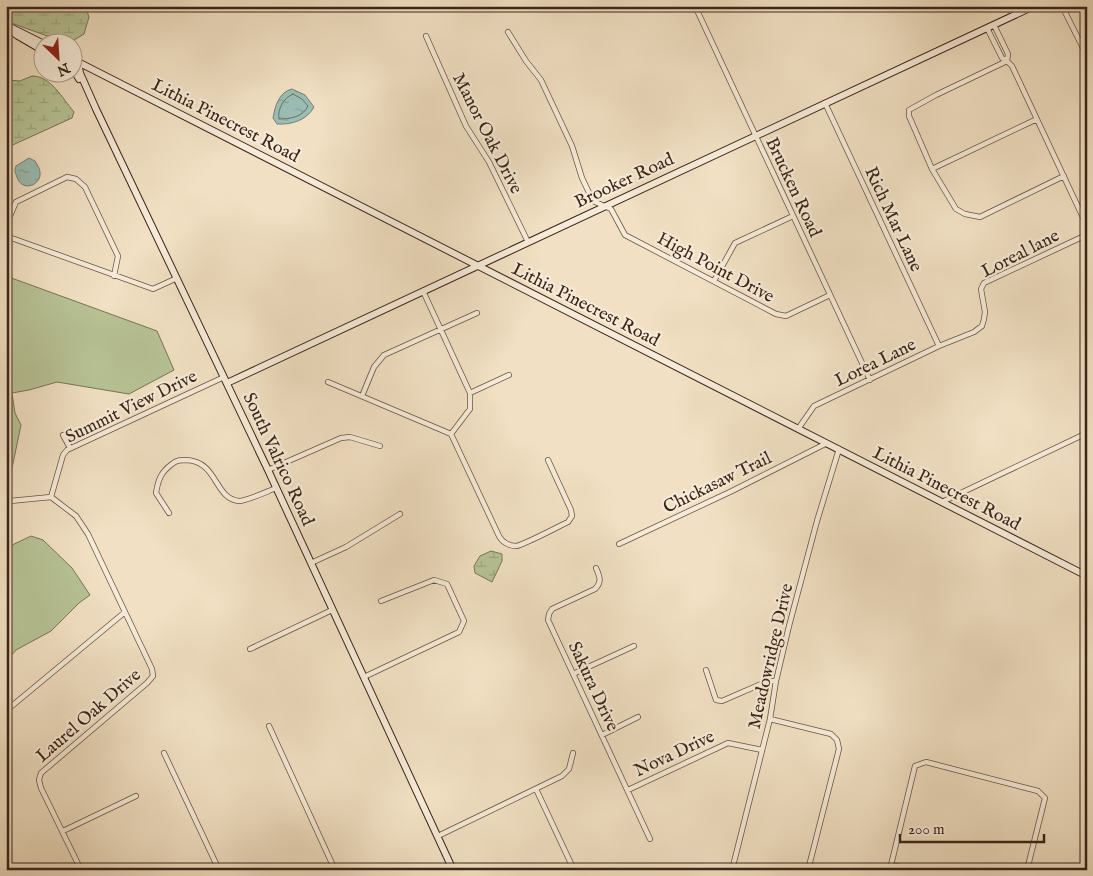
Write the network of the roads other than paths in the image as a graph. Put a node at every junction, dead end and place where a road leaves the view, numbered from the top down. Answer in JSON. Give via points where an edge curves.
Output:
{"nodes":[{"id":1,"x":695,"y":6,"type":"edge"},
{"id":2,"x":1034,"y":6,"type":"edge"},
{"id":3,"x":1062,"y":6,"type":"edge"},
{"id":4,"x":994,"y":25,"type":"junction"},
{"id":5,"x":6,"y":26,"type":"edge"},
{"id":6,"x":987,"y":28,"type":"junction"},
{"id":7,"x":508,"y":32,"type":"dead end"},
{"id":8,"x":426,"y":36,"type":"dead end"},
{"id":9,"x":32,"y":38,"type":"edge"},
{"id":10,"x":32,"y":44,"type":"edge"},
{"id":11,"x":1002,"y":44,"type":"junction"},
{"id":12,"x":996,"y":47,"type":"junction"},
{"id":13,"x":1087,"y":56,"type":"edge"},
{"id":14,"x":1007,"y":60,"type":"junction"},
{"id":15,"x":82,"y":64,"type":"edge"},
{"id":16,"x":82,"y":78,"type":"edge"},
{"id":17,"x":81,"y":82,"type":"edge"},
{"id":18,"x":825,"y":103,"type":"junction"},
{"id":19,"x":96,"y":109,"type":"junction"},
{"id":20,"x":1037,"y":119,"type":"junction"},
{"id":21,"x":755,"y":136,"type":"junction"},
{"id":22,"x":932,"y":169,"type":"junction"},
{"id":23,"x":1064,"y":176,"type":"junction"},
{"id":24,"x":603,"y":206,"type":"junction"},
{"id":25,"x":793,"y":216,"type":"junction"},
{"id":26,"x":6,"y":225,"type":"edge"},
{"id":27,"x":1087,"y":226,"type":"edge"},
{"id":28,"x":1087,"y":232,"type":"edge"},
{"id":29,"x":6,"y":236,"type":"edge"},
{"id":30,"x":528,"y":242,"type":"junction"},
{"id":31,"x":478,"y":265,"type":"junction"},
{"id":32,"x":114,"y":276,"type":"junction"},
{"id":33,"x":177,"y":278,"type":"junction"},
{"id":34,"x":714,"y":281,"type":"junction"},
{"id":35,"x":423,"y":291,"type":"junction"},
{"id":36,"x":830,"y":295,"type":"junction"},
{"id":37,"x":477,"y":312,"type":"dead end"},
{"id":38,"x":441,"y":329,"type":"junction"},
{"id":39,"x":974,"y":332,"type":"joint"},
{"id":40,"x":939,"y":346,"type":"junction"},
{"id":41,"x":508,"y":375,"type":"dead end"},
{"id":42,"x":225,"y":380,"type":"junction"},
{"id":43,"x":870,"y":380,"type":"junction"},
{"id":44,"x":328,"y":382,"type":"dead end"},
{"id":45,"x":470,"y":392,"type":"junction"},
{"id":46,"x":362,"y":396,"type":"junction"},
{"id":47,"x":798,"y":428,"type":"junction"},
{"id":48,"x":1087,"y":433,"type":"edge"},
{"id":49,"x":451,"y":434,"type":"junction"},
{"id":50,"x":63,"y":435,"type":"dead end"},
{"id":51,"x":827,"y":443,"type":"junction"},
{"id":52,"x":380,"y":446,"type":"dead end"},
{"id":53,"x":70,"y":448,"type":"junction"},
{"id":54,"x":839,"y":449,"type":"junction"},
{"id":55,"x":548,"y":460,"type":"dead end"},
{"id":56,"x":268,"y":470,"type":"junction"},
{"id":57,"x":276,"y":488,"type":"junction"},
{"id":58,"x":51,"y":497,"type":"junction"},
{"id":59,"x":942,"y":502,"type":"junction"},
{"id":60,"x":6,"y":503,"type":"edge"},
{"id":61,"x":170,"y":513,"type":"dead end"},
{"id":62,"x":400,"y":514,"type":"dead end"},
{"id":63,"x":619,"y":544,"type":"dead end"},
{"id":64,"x":311,"y":562,"type":"junction"},
{"id":65,"x":596,"y":568,"type":"dead end"},
{"id":66,"x":1087,"y":576,"type":"edge"},
{"id":67,"x":381,"y":601,"type":"dead end"},
{"id":68,"x":332,"y":610,"type":"junction"},
{"id":69,"x":126,"y":612,"type":"junction"},
{"id":70,"x":634,"y":646,"type":"dead end"},
{"id":71,"x":250,"y":649,"type":"dead end"},
{"id":72,"x":706,"y":670,"type":"dead end"},
{"id":73,"x":573,"y":674,"type":"junction"},
{"id":74,"x":364,"y":676,"type":"junction"},
{"id":75,"x":776,"y":681,"type":"junction"},
{"id":76,"x":7,"y":710,"type":"edge"},
{"id":77,"x":638,"y":717,"type":"dead end"},
{"id":78,"x":770,"y":719,"type":"junction"},
{"id":79,"x":269,"y":726,"type":"dead end"},
{"id":80,"x":602,"y":735,"type":"junction"},
{"id":81,"x":762,"y":750,"type":"junction"},
{"id":82,"x":164,"y":753,"type":"dead end"},
{"id":83,"x":573,"y":753,"type":"dead end"},
{"id":84,"x":536,"y":790,"type":"junction"},
{"id":85,"x":628,"y":790,"type":"junction"},
{"id":86,"x":136,"y":796,"type":"dead end"},
{"id":87,"x":63,"y":831,"type":"junction"},
{"id":88,"x":438,"y":836,"type":"junction"},
{"id":89,"x":650,"y":839,"type":"dead end"},
{"id":90,"x":891,"y":867,"type":"edge"},
{"id":91,"x":81,"y":870,"type":"edge"},
{"id":92,"x":219,"y":870,"type":"edge"},
{"id":93,"x":335,"y":870,"type":"edge"},
{"id":94,"x":453,"y":870,"type":"edge"},
{"id":95,"x":574,"y":870,"type":"edge"},
{"id":96,"x":732,"y":870,"type":"edge"},
{"id":97,"x":808,"y":870,"type":"edge"},
{"id":98,"x":917,"y":870,"type":"edge"},
{"id":99,"x":1027,"y":870,"type":"edge"}],
"edges":[{"from":1,"to":21,"type":"street","name":"Brucken Road"},
{"from":2,"to":4,"type":"street","name":"Brooker Road"},
{"from":3,"to":13,"type":"street"},
{"from":4,"to":6,"type":"street","name":"Brooker Road"},
{"from":4,"to":11,"type":"street"},
{"from":5,"to":9,"type":"street"},
{"from":5,"to":10,"type":"street"},
{"from":6,"to":12,"type":"street"},
{"from":6,"to":18,"type":"street","name":"Brooker Road"},
{"from":7,"to":24,"type":"street","name":"High Point Drive","via":[[540,80],[572,146],[582,178],[594,200]]},
{"from":8,"to":30,"type":"street","name":"Manor Oak Drive","via":[[466,126],[489,162]]},
{"from":11,"to":12,"type":"street"},
{"from":11,"to":14,"type":"street","via":[[1008,54]]},
{"from":12,"to":14,"type":"street","via":[[1002,58]]},
{"from":14,"to":20,"type":"street"},
{"from":14,"to":22,"type":"street","via":[[910,110],[909,116]]},
{"from":15,"to":31,"type":"street","name":"Lithia Pinecrest Road"},
{"from":16,"to":19,"type":"street","name":"South Valrico Road"},
{"from":17,"to":19,"type":"street"},
{"from":18,"to":21,"type":"street","name":"Brooker Road"},
{"from":18,"to":40,"type":"street","name":"Rich Mar Lane"},
{"from":19,"to":33,"type":"street","name":"South Valrico Road"},
{"from":20,"to":22,"type":"street"},
{"from":20,"to":23,"type":"street"},
{"from":21,"to":24,"type":"street","name":"Brooker Road"},
{"from":21,"to":25,"type":"street","name":"Brucken Road"},
{"from":22,"to":23,"type":"street","via":[[956,209],[980,217]]},
{"from":23,"to":27,"type":"street"},
{"from":24,"to":30,"type":"street","name":"Brooker Road"},
{"from":24,"to":34,"type":"street","name":"High Point Drive","via":[[611,209],[625,235]]},
{"from":25,"to":34,"type":"street","via":[[735,243]]},
{"from":25,"to":36,"type":"street","name":"Brucken Road"},
{"from":26,"to":32,"type":"street","via":[[16,202],[67,177],[76,179],[85,187],[118,256]]},
{"from":28,"to":39,"type":"street","name":"Loreal lane","via":[[984,283],[981,289],[984,319],[982,326]]},
{"from":29,"to":32,"type":"street"},
{"from":30,"to":31,"type":"street","name":"Brooker Road"},
{"from":31,"to":35,"type":"street","name":"Brooker Road"},
{"from":31,"to":47,"type":"street","name":"Lithia Pinecrest Road"},
{"from":32,"to":33,"type":"street","via":[[153,289]]},
{"from":33,"to":42,"type":"street","name":"South Valrico Road"},
{"from":34,"to":36,"type":"street","name":"High Point Drive","via":[[776,314],[786,316]]},
{"from":35,"to":38,"type":"street"},
{"from":35,"to":42,"type":"street","name":"Brooker Road"},
{"from":36,"to":43,"type":"street","name":"Brucken Road"},
{"from":37,"to":38,"type":"street"},
{"from":38,"to":45,"type":"street"},
{"from":38,"to":46,"type":"street","via":[[384,356],[374,367]]},
{"from":39,"to":40,"type":"street","name":"Lorea Lane"},
{"from":40,"to":43,"type":"street","name":"Lorea Lane"},
{"from":41,"to":45,"type":"street"},
{"from":42,"to":53,"type":"street","name":"Summit View Drive"},
{"from":42,"to":56,"type":"street","name":"South Valrico Road"},
{"from":43,"to":47,"type":"street","name":"Lorea Lane","via":[[814,406]]},
{"from":44,"to":46,"type":"street"},
{"from":45,"to":49,"type":"street","via":[[470,409]]},
{"from":46,"to":49,"type":"street"},
{"from":47,"to":51,"type":"street","name":"Lithia Pinecrest Road"},
{"from":48,"to":59,"type":"street"},
{"from":49,"to":55,"type":"street","via":[[499,536],[503,542],[512,545],[518,546],[571,519],[571,510]]},
{"from":50,"to":53,"type":"street"},
{"from":51,"to":54,"type":"street","name":"Lithia Pinecrest Road"},
{"from":51,"to":63,"type":"street","name":"Chickasaw Trail"},
{"from":52,"to":56,"type":"street","via":[[350,437],[341,438]]},
{"from":53,"to":58,"type":"street","name":"Summit View Drive","via":[[63,454]]},
{"from":54,"to":59,"type":"street","name":"Lithia Pinecrest Road"},
{"from":54,"to":75,"type":"street","name":"Meadowridge Drive","via":[[818,514]]},
{"from":56,"to":57,"type":"street","name":"South Valrico Road"},
{"from":57,"to":61,"type":"street","via":[[241,501],[220,489],[208,469],[195,461],[178,460],[165,468],[158,480],[156,494]]},
{"from":57,"to":64,"type":"street","name":"South Valrico Road"},
{"from":58,"to":60,"type":"street"},
{"from":58,"to":69,"type":"street","name":"Laurel Oak Drive","via":[[76,516],[88,534]]},
{"from":59,"to":66,"type":"street","name":"Lithia Pinecrest Road"},
{"from":62,"to":64,"type":"street","via":[[346,547]]},
{"from":64,"to":68,"type":"street","name":"South Valrico Road"},
{"from":65,"to":73,"type":"street","name":"Sakura Drive","via":[[600,584],[595,589],[552,609],[549,614],[548,620]]},
{"from":67,"to":74,"type":"street","via":[[434,580],[447,584],[464,620],[459,632]]},
{"from":68,"to":71,"type":"street"},
{"from":68,"to":74,"type":"street","name":"South Valrico Road"},
{"from":69,"to":76,"type":"street"},
{"from":69,"to":87,"type":"street","name":"Laurel Oak Drive","via":[[151,663],[153,676],[41,773],[41,788]]},
{"from":70,"to":73,"type":"street"},
{"from":72,"to":75,"type":"street","via":[[716,700],[722,701],[768,681]]},
{"from":73,"to":80,"type":"street","name":"Sakura Drive"},
{"from":74,"to":88,"type":"street","name":"South Valrico Road"},
{"from":75,"to":78,"type":"street","name":"Meadowridge Drive"},
{"from":77,"to":80,"type":"street"},
{"from":78,"to":81,"type":"street","name":"Meadowridge Drive"},
{"from":78,"to":97,"type":"street","via":[[832,734],[839,743]]},
{"from":79,"to":93,"type":"street"},
{"from":80,"to":85,"type":"street","name":"Sakura Drive"},
{"from":81,"to":85,"type":"street","name":"Nova Drive","via":[[728,743]]},
{"from":81,"to":96,"type":"street","name":"Meadowridge Drive"},
{"from":82,"to":92,"type":"street"},
{"from":83,"to":84,"type":"street","via":[[569,769]]},
{"from":84,"to":88,"type":"street"},
{"from":84,"to":95,"type":"street"},
{"from":85,"to":89,"type":"street","name":"Sakura Drive"},
{"from":86,"to":87,"type":"street"},
{"from":87,"to":91,"type":"street","name":"Laurel Oak Drive"},
{"from":88,"to":94,"type":"street","name":"South Valrico Road"},
{"from":90,"to":98,"type":"street"},
{"from":90,"to":99,"type":"street","via":[[915,766],[926,762],[1038,791],[1045,798]]}]}
